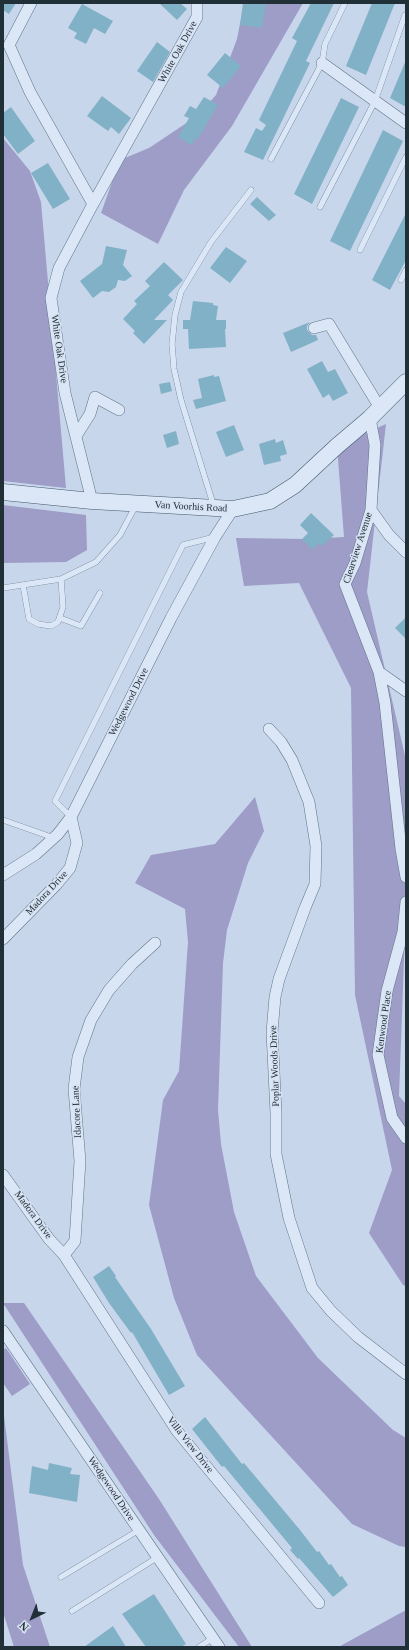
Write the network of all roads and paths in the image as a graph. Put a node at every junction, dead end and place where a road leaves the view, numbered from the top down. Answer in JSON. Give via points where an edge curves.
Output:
{"nodes":[{"id":1,"x":31,"y":3,"type":"edge"},
{"id":2,"x":197,"y":3,"type":"edge"},
{"id":3,"x":345,"y":3,"type":"edge"},
{"id":4,"x":405,"y":15,"type":"edge"},
{"id":5,"x":322,"y":63,"type":"junction"},
{"id":6,"x":375,"y":101,"type":"junction"},
{"id":7,"x":406,"y":123,"type":"edge"},
{"id":8,"x":406,"y":157,"type":"edge"},
{"id":9,"x":271,"y":159,"type":"dead end"},
{"id":10,"x":252,"y":190,"type":"dead end"},
{"id":11,"x":93,"y":204,"type":"junction"},
{"id":12,"x":320,"y":206,"type":"dead end"},
{"id":13,"x":360,"y":250,"type":"dead end"},
{"id":14,"x":406,"y":270,"type":"edge"},
{"id":15,"x":401,"y":280,"type":"dead end"},
{"id":16,"x":314,"y":328,"type":"dead end"},
{"id":17,"x":406,"y":382,"type":"edge"},
{"id":18,"x":119,"y":410,"type":"dead end"},
{"id":19,"x":375,"y":413,"type":"junction"},
{"id":20,"x":76,"y":436,"type":"junction"},
{"id":21,"x":3,"y":492,"type":"edge"},
{"id":22,"x":92,"y":501,"type":"junction"},
{"id":23,"x":136,"y":504,"type":"junction"},
{"id":24,"x":215,"y":508,"type":"junction"},
{"id":25,"x":233,"y":509,"type":"junction"},
{"id":26,"x":371,"y":510,"type":"junction"},
{"id":27,"x":215,"y":537,"type":"junction"},
{"id":28,"x":406,"y":552,"type":"edge"},
{"id":29,"x":61,"y":579,"type":"junction"},
{"id":30,"x":23,"y":585,"type":"junction"},
{"id":31,"x":3,"y":588,"type":"edge"},
{"id":32,"x":100,"y":593,"type":"dead end"},
{"id":33,"x":60,"y":618,"type":"junction"},
{"id":34,"x":379,"y":672,"type":"junction"},
{"id":35,"x":406,"y":691,"type":"edge"},
{"id":36,"x":269,"y":729,"type":"dead end"},
{"id":37,"x":71,"y":817,"type":"junction"},
{"id":38,"x":3,"y":820,"type":"edge"},
{"id":39,"x":54,"y":838,"type":"junction"},
{"id":40,"x":3,"y":875,"type":"edge"},
{"id":41,"x":406,"y":877,"type":"edge"},
{"id":42,"x":406,"y":902,"type":"edge"},
{"id":43,"x":3,"y":939,"type":"edge"},
{"id":44,"x":156,"y":943,"type":"dead end"},
{"id":45,"x":406,"y":1138,"type":"edge"},
{"id":46,"x":3,"y":1175,"type":"edge"},
{"id":47,"x":64,"y":1255,"type":"junction"},
{"id":48,"x":3,"y":1331,"type":"edge"},
{"id":49,"x":406,"y":1374,"type":"edge"},
{"id":50,"x":139,"y":1530,"type":"junction"},
{"id":51,"x":158,"y":1557,"type":"junction"},
{"id":52,"x":61,"y":1577,"type":"dead end"},
{"id":53,"x":319,"y":1603,"type":"dead end"},
{"id":54,"x":72,"y":1611,"type":"dead end"},
{"id":55,"x":216,"y":1642,"type":"edge"},
{"id":56,"x":200,"y":1647,"type":"edge"}],
"edges":[{"from":1,"to":11,"type":"street","via":[[9,45],[30,92]]},
{"from":2,"to":11,"type":"street","name":"White Oak Drive","via":[[197,17]]},
{"from":3,"to":5,"type":"lane","via":[[325,44]]},
{"from":4,"to":6,"type":"lane"},
{"from":5,"to":6,"type":"street"},
{"from":5,"to":9,"type":"lane"},
{"from":6,"to":7,"type":"street"},
{"from":6,"to":12,"type":"lane"},
{"from":8,"to":13,"type":"lane"},
{"from":10,"to":24,"type":"lane","via":[[207,248],[181,292],[175,315],[172,344],[174,369],[181,400]]},
{"from":11,"to":20,"type":"street","name":"White Oak Drive","via":[[59,268],[52,298],[65,393]]},
{"from":14,"to":15,"type":"lane"},
{"from":16,"to":19,"type":"street","via":[[328,324]]},
{"from":17,"to":19,"type":"street","name":"Van Voorhis Road"},
{"from":18,"to":20,"type":"street","via":[[95,397],[90,414]]},
{"from":19,"to":25,"type":"street","name":"Van Voorhis Road","via":[[295,486],[270,501]]},
{"from":19,"to":26,"type":"street","name":"Clearview Avenue"},
{"from":20,"to":22,"type":"street","name":"White Oak Drive"},
{"from":21,"to":22,"type":"street","name":"Van Voorhis Road"},
{"from":22,"to":23,"type":"street","name":"Van Voorhis Road"},
{"from":23,"to":24,"type":"street","name":"Van Voorhis Road"},
{"from":23,"to":29,"type":"lane","via":[[120,535],[96,562]]},
{"from":24,"to":25,"type":"street","name":"Van Voorhis Road"},
{"from":25,"to":27,"type":"street","name":"Wedgewood Drive"},
{"from":26,"to":28,"type":"street"},
{"from":26,"to":34,"type":"street","name":"Clearview Avenue","via":[[355,563],[345,584]]},
{"from":27,"to":37,"type":"street","name":"Wedgewood Drive","via":[[171,618]]},
{"from":27,"to":37,"type":"lane","via":[[183,545],[55,801]]},
{"from":29,"to":30,"type":"lane"},
{"from":29,"to":33,"type":"lane","via":[[63,607]]},
{"from":30,"to":31,"type":"lane"},
{"from":30,"to":33,"type":"lane","via":[[29,619],[38,624],[52,626]]},
{"from":32,"to":33,"type":"lane","via":[[81,626]]},
{"from":34,"to":35,"type":"street"},
{"from":34,"to":41,"type":"street"},
{"from":36,"to":49,"type":"street","name":"Poplar Woods Drive","via":[[281,742],[309,802],[316,846],[315,884],[279,979],[272,1032],[276,1154],[289,1218],[312,1288],[358,1337]]},
{"from":37,"to":39,"type":"street","name":"Wedgewood Drive"},
{"from":37,"to":43,"type":"street","name":"Madora Drive","via":[[77,843],[70,868]]},
{"from":38,"to":39,"type":"lane"},
{"from":39,"to":40,"type":"street","name":"Wedgewood Drive","via":[[36,854]]},
{"from":42,"to":45,"type":"street","name":"Kenwood Place","via":[[403,932],[387,991],[378,1055],[392,1118]]},
{"from":44,"to":47,"type":"street","name":"Idacore Lane","via":[[108,990],[91,1020],[78,1057],[74,1089],[80,1161],[75,1241]]},
{"from":46,"to":47,"type":"street","name":"Madora Drive","via":[[49,1239]]},
{"from":47,"to":53,"type":"street","name":"Villa View Drive","via":[[177,1431]]},
{"from":48,"to":50,"type":"street","name":"Wedgewood Drive"},
{"from":50,"to":51,"type":"street","name":"Wedgewood Drive"},
{"from":50,"to":52,"type":"lane"},
{"from":51,"to":54,"type":"lane"},
{"from":51,"to":55,"type":"street","name":"Wedgewood Drive"},
{"from":55,"to":56,"type":"lane"}]}
